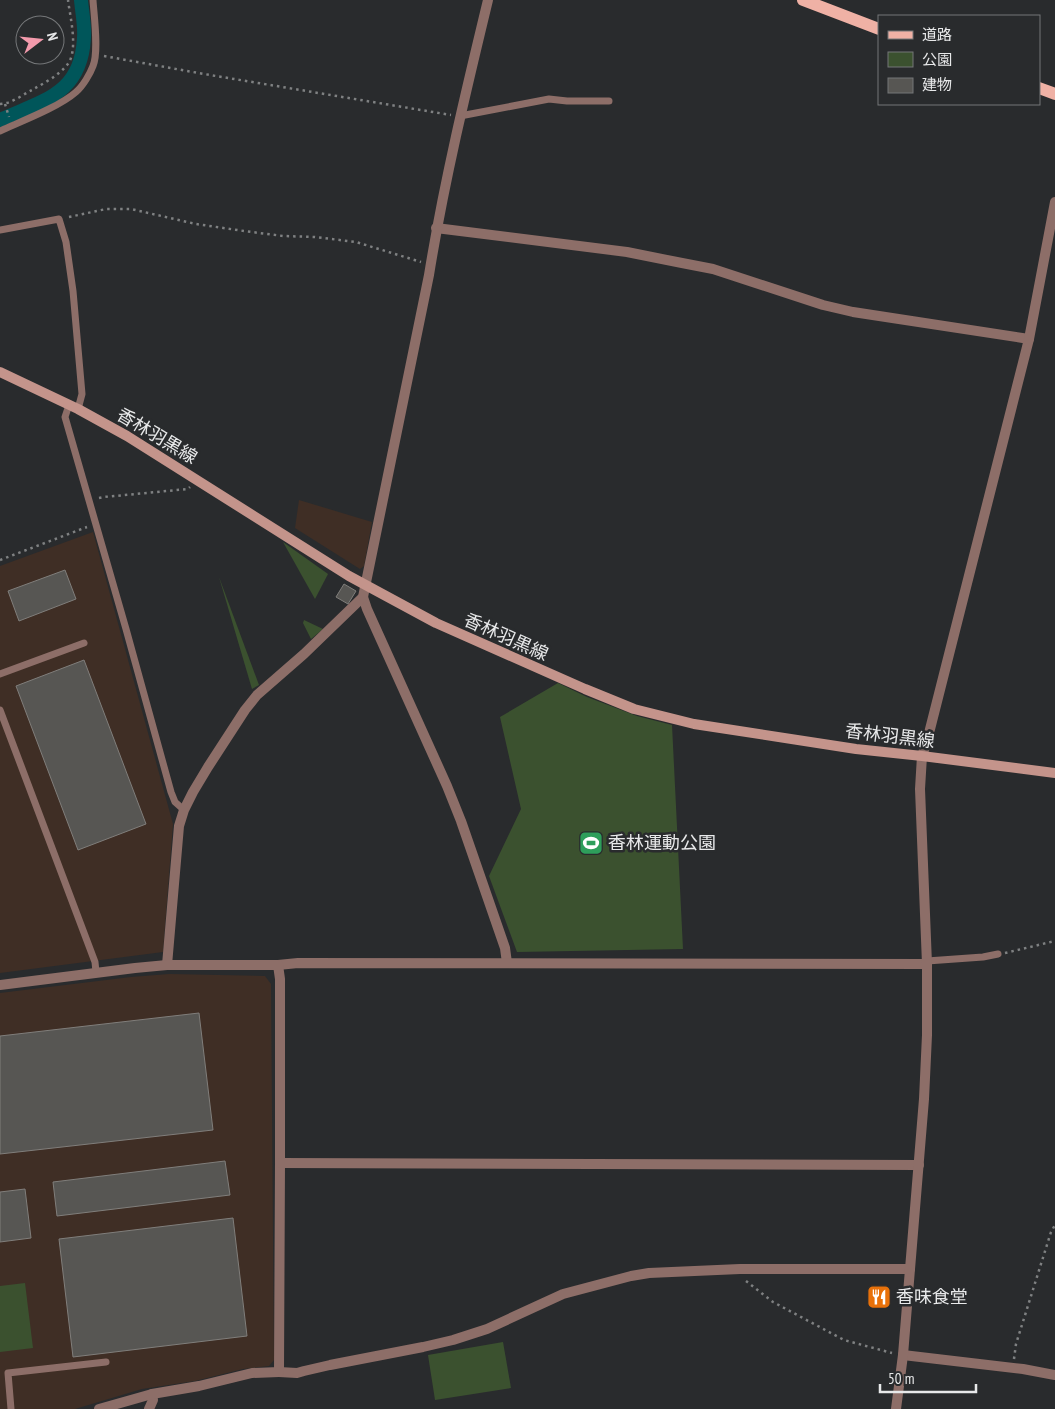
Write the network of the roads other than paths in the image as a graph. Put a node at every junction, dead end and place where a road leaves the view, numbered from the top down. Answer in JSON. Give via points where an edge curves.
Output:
{"nodes":[{"id":1,"x":93,"y":0,"type":"edge"},
{"id":2,"x":488,"y":0,"type":"edge"},
{"id":3,"x":803,"y":0,"type":"edge"},
{"id":4,"x":878,"y":29,"type":"edge"},
{"id":5,"x":1040,"y":88,"type":"edge"},
{"id":6,"x":1055,"y":94,"type":"edge"},
{"id":7,"x":609,"y":101,"type":"dead end"},
{"id":8,"x":460,"y":116,"type":"junction"},
{"id":9,"x":0,"y":131,"type":"edge"},
{"id":10,"x":1055,"y":202,"type":"edge"},
{"id":11,"x":436,"y":228,"type":"junction"},
{"id":12,"x":0,"y":230,"type":"edge"},
{"id":13,"x":1029,"y":339,"type":"junction"},
{"id":14,"x":0,"y":372,"type":"edge"},
{"id":15,"x":74,"y":407,"type":"junction"},
{"id":16,"x":366,"y":585,"type":"junction"},
{"id":17,"x":363,"y":597,"type":"junction"},
{"id":18,"x":84,"y":643,"type":"dead end"},
{"id":19,"x":0,"y":674,"type":"edge"},
{"id":20,"x":0,"y":710,"type":"edge"},
{"id":21,"x":922,"y":756,"type":"junction"},
{"id":22,"x":1055,"y":773,"type":"edge"},
{"id":23,"x":184,"y":810,"type":"junction"},
{"id":24,"x":998,"y":954,"type":"road end"},
{"id":25,"x":927,"y":962,"type":"junction"},
{"id":26,"x":507,"y":963,"type":"junction"},
{"id":27,"x":167,"y":965,"type":"junction"},
{"id":28,"x":278,"y":965,"type":"junction"},
{"id":29,"x":96,"y":972,"type":"junction"},
{"id":30,"x":0,"y":984,"type":"edge"},
{"id":31,"x":280,"y":1163,"type":"junction"},
{"id":32,"x":919,"y":1165,"type":"junction"},
{"id":33,"x":910,"y":1269,"type":"junction"},
{"id":34,"x":903,"y":1355,"type":"junction"},
{"id":35,"x":106,"y":1362,"type":"dead end"},
{"id":36,"x":279,"y":1372,"type":"junction"},
{"id":37,"x":1055,"y":1375,"type":"edge"},
{"id":38,"x":152,"y":1394,"type":"junction"},
{"id":39,"x":11,"y":1409,"type":"edge"},
{"id":40,"x":99,"y":1409,"type":"edge"},
{"id":41,"x":149,"y":1409,"type":"edge"},
{"id":42,"x":896,"y":1409,"type":"edge"}],
"edges":[{"from":1,"to":9,"type":"lane","via":[[96,32],[94,65],[77,91],[64,101]]},
{"from":2,"to":8,"type":"street"},
{"from":3,"to":4,"type":"main road"},
{"from":5,"to":6,"type":"main road"},
{"from":7,"to":8,"type":"lane","via":[[549,99]]},
{"from":8,"to":11,"type":"street"},
{"from":10,"to":13,"type":"street"},
{"from":11,"to":13,"type":"street","via":[[654,257],[713,269],[853,312]]},
{"from":11,"to":16,"type":"street"},
{"from":12,"to":15,"type":"lane","via":[[59,219],[73,290],[82,394]]},
{"from":13,"to":21,"type":"street"},
{"from":14,"to":15,"type":"main road","name":"香林羽黒線"},
{"from":15,"to":16,"type":"main road","name":"香林羽黒線","via":[[127,436]]},
{"from":15,"to":23,"type":"lane","via":[[65,417],[171,792],[175,802]]},
{"from":16,"to":17,"type":"street"},
{"from":16,"to":21,"type":"main road","name":"香林羽黒線","via":[[436,623],[634,709],[694,724]]},
{"from":17,"to":23,"type":"street","via":[[257,695],[208,766]]},
{"from":17,"to":26,"type":"street","via":[[461,821],[505,948]]},
{"from":18,"to":19,"type":"lane"},
{"from":20,"to":29,"type":"lane","via":[[95,962]]},
{"from":21,"to":22,"type":"main road","name":"香林羽黒線"},
{"from":21,"to":25,"type":"street","via":[[920,789]]},
{"from":23,"to":27,"type":"street","via":[[179,826]]},
{"from":24,"to":25,"type":"lane"},
{"from":25,"to":26,"type":"street"},
{"from":25,"to":32,"type":"street","via":[[927,1035]]},
{"from":26,"to":28,"type":"street"},
{"from":27,"to":28,"type":"street"},
{"from":27,"to":29,"type":"street"},
{"from":28,"to":31,"type":"street"},
{"from":29,"to":30,"type":"street"},
{"from":31,"to":32,"type":"street"},
{"from":31,"to":36,"type":"street"},
{"from":32,"to":33,"type":"street"},
{"from":33,"to":34,"type":"street"},
{"from":33,"to":36,"type":"street","via":[[740,1269],[649,1273],[562,1294],[487,1329],[453,1340],[297,1373]]},
{"from":34,"to":37,"type":"street"},
{"from":34,"to":42,"type":"street"},
{"from":35,"to":39,"type":"lane","via":[[8,1373]]},
{"from":36,"to":38,"type":"street","via":[[252,1373]]},
{"from":38,"to":40,"type":"street"},
{"from":38,"to":41,"type":"street"}]}
